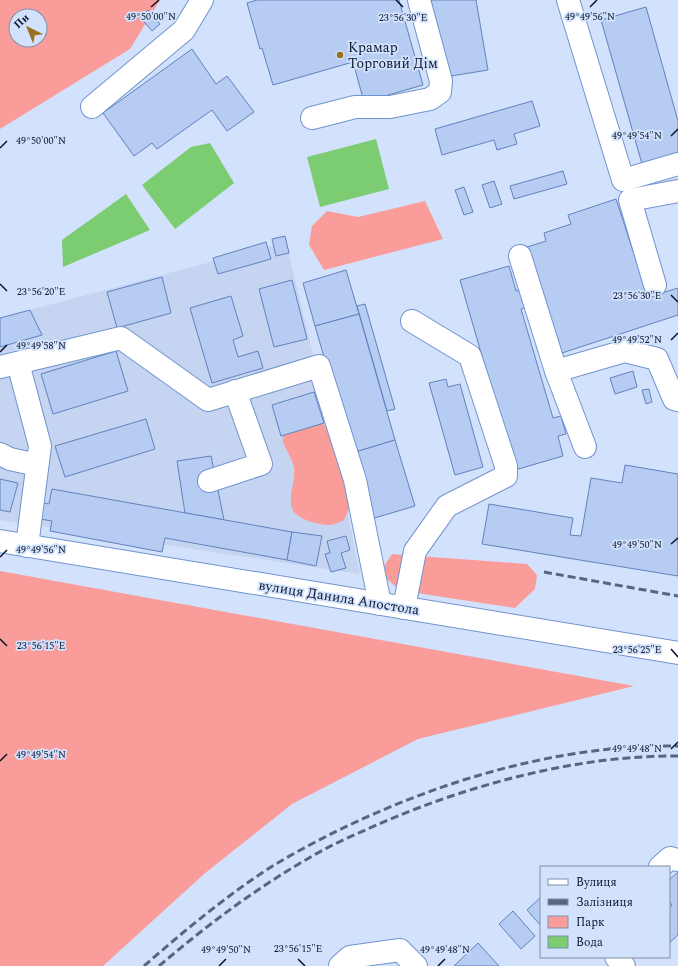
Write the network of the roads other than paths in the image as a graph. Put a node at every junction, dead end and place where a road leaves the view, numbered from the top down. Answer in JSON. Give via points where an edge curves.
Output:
{"nodes":[{"id":1,"x":202,"y":0,"type":"edge"},
{"id":2,"x":419,"y":0,"type":"edge"},
{"id":3,"x":568,"y":0,"type":"edge"},
{"id":4,"x":92,"y":107,"type":"dead end"},
{"id":5,"x":312,"y":118,"type":"dead end"},
{"id":6,"x":678,"y":164,"type":"edge"},
{"id":7,"x":678,"y":191,"type":"edge"},
{"id":8,"x":520,"y":256,"type":"dead end"},
{"id":9,"x":655,"y":285,"type":"dead end"},
{"id":10,"x":412,"y":321,"type":"dead end"},
{"id":11,"x":9,"y":365,"type":"edge"},
{"id":12,"x":556,"y":371,"type":"junction"},
{"id":13,"x":235,"y":391,"type":"junction"},
{"id":14,"x":678,"y":400,"type":"edge"},
{"id":15,"x":585,"y":447,"type":"dead end"},
{"id":16,"x":0,"y":454,"type":"edge"},
{"id":17,"x":38,"y":465,"type":"junction"},
{"id":18,"x":208,"y":481,"type":"dead end"},
{"id":19,"x":0,"y":541,"type":"edge"},
{"id":20,"x":27,"y":546,"type":"junction"},
{"id":21,"x":380,"y":604,"type":"junction"},
{"id":22,"x":404,"y":608,"type":"junction"},
{"id":23,"x":678,"y":653,"type":"edge"},
{"id":24,"x":678,"y":860,"type":"edge"},
{"id":25,"x":661,"y":866,"type":"edge"},
{"id":26,"x":617,"y":958,"type":"edge"},
{"id":27,"x":340,"y":966,"type":"edge"},
{"id":28,"x":416,"y":966,"type":"edge"},
{"id":29,"x":624,"y":966,"type":"edge"}],
"edges":[{"from":1,"to":4,"type":"street","via":[[184,30]]},
{"from":2,"to":5,"type":"street","via":[[441,81],[440,92],[430,100],[390,107],[356,107]]},
{"from":3,"to":6,"type":"street","via":[[623,180]]},
{"from":7,"to":9,"type":"street","via":[[630,200]]},
{"from":8,"to":12,"type":"street"},
{"from":10,"to":22,"type":"street","via":[[470,356],[506,466],[506,476],[447,506],[415,551]]},
{"from":11,"to":13,"type":"street","via":[[121,338],[208,400]]},
{"from":11,"to":17,"type":"street","via":[[40,446]]},
{"from":12,"to":14,"type":"street","via":[[625,351],[657,359],[674,399]]},
{"from":12,"to":15,"type":"street"},
{"from":13,"to":18,"type":"street","via":[[261,464]]},
{"from":13,"to":21,"type":"street","via":[[319,366],[355,480]]},
{"from":16,"to":17,"type":"street","via":[[10,459]]},
{"from":17,"to":20,"type":"street"},
{"from":19,"to":20,"type":"street","name":"вулиця Данила Апостола"},
{"from":20,"to":21,"type":"street","name":"вулиця Данила Апостола"},
{"from":21,"to":22,"type":"street","name":"вулиця Данила Апостола"},
{"from":22,"to":23,"type":"street","name":"вулиця Данила Апостола"},
{"from":24,"to":25,"type":"street","via":[[670,858]]},
{"from":26,"to":29,"type":"street"},
{"from":27,"to":28,"type":"street","via":[[350,957],[400,950]]}]}
